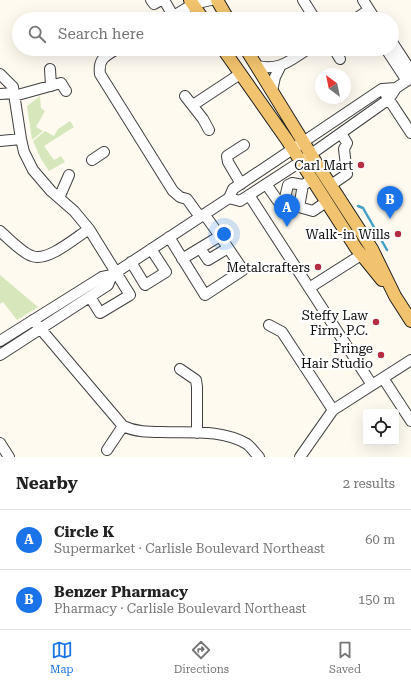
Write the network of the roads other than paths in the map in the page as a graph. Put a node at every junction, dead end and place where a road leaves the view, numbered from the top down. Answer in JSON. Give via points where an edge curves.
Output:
{"nodes":[{"id":1,"x":151,"y":0,"type":"edge"},
{"id":2,"x":162,"y":0,"type":"edge"},
{"id":3,"x":210,"y":0,"type":"edge"},
{"id":4,"x":217,"y":0,"type":"edge"},
{"id":5,"x":303,"y":0,"type":"edge"},
{"id":6,"x":363,"y":0,"type":"edge"},
{"id":7,"x":191,"y":2,"type":"edge"},
{"id":8,"x":369,"y":10,"type":"joint"},
{"id":9,"x":169,"y":12,"type":"edge"},
{"id":10,"x":179,"y":12,"type":"edge"},
{"id":11,"x":198,"y":12,"type":"edge"},
{"id":12,"x":224,"y":12,"type":"edge"},
{"id":13,"x":311,"y":12,"type":"edge"},
{"id":14,"x":366,"y":12,"type":"edge"},
{"id":15,"x":105,"y":56,"type":"edge"},
{"id":16,"x":228,"y":56,"type":"edge"},
{"id":17,"x":251,"y":56,"type":"edge"},
{"id":18,"x":297,"y":56,"type":"edge"},
{"id":19,"x":338,"y":56,"type":"edge"},
{"id":20,"x":392,"y":56,"type":"edge"},
{"id":21,"x":399,"y":56,"type":"edge"},
{"id":22,"x":340,"y":59,"type":"dead end"},
{"id":23,"x":257,"y":66,"type":"junction"},
{"id":24,"x":280,"y":67,"type":"junction"},
{"id":25,"x":50,"y":69,"type":"dead end"},
{"id":26,"x":0,"y":74,"type":"edge"},
{"id":27,"x":240,"y":74,"type":"junction"},
{"id":28,"x":410,"y":77,"type":"edge"},
{"id":29,"x":51,"y":86,"type":"junction"},
{"id":30,"x":396,"y":88,"type":"junction"},
{"id":31,"x":382,"y":89,"type":"junction"},
{"id":32,"x":66,"y":91,"type":"dead end"},
{"id":33,"x":272,"y":91,"type":"junction"},
{"id":34,"x":0,"y":94,"type":"edge"},
{"id":35,"x":14,"y":95,"type":"junction"},
{"id":36,"x":185,"y":96,"type":"dead end"},
{"id":37,"x":389,"y":100,"type":"junction"},
{"id":38,"x":193,"y":105,"type":"junction"},
{"id":39,"x":210,"y":130,"type":"dead end"},
{"id":40,"x":341,"y":133,"type":"junction"},
{"id":41,"x":411,"y":133,"type":"edge"},
{"id":42,"x":21,"y":139,"type":"junction"},
{"id":43,"x":0,"y":141,"type":"edge"},
{"id":44,"x":304,"y":143,"type":"junction"},
{"id":45,"x":244,"y":145,"type":"dead end"},
{"id":46,"x":293,"y":150,"type":"junction"},
{"id":47,"x":104,"y":152,"type":"dead end"},
{"id":48,"x":311,"y":154,"type":"junction"},
{"id":49,"x":92,"y":160,"type":"dead end"},
{"id":50,"x":300,"y":162,"type":"junction"},
{"id":51,"x":69,"y":175,"type":"dead end"},
{"id":52,"x":307,"y":182,"type":"junction"},
{"id":53,"x":241,"y":184,"type":"junction"},
{"id":54,"x":266,"y":184,"type":"junction"},
{"id":55,"x":331,"y":185,"type":"junction"},
{"id":56,"x":249,"y":195,"type":"junction"},
{"id":57,"x":292,"y":196,"type":"junction"},
{"id":58,"x":59,"y":198,"type":"junction"},
{"id":59,"x":229,"y":198,"type":"junction"},
{"id":60,"x":326,"y":202,"type":"junction"},
{"id":61,"x":299,"y":207,"type":"junction"},
{"id":62,"x":202,"y":216,"type":"junction"},
{"id":63,"x":89,"y":229,"type":"junction"},
{"id":64,"x":0,"y":231,"type":"edge"},
{"id":65,"x":220,"y":236,"type":"junction"},
{"id":66,"x":169,"y":237,"type":"junction"},
{"id":67,"x":200,"y":248,"type":"junction"},
{"id":68,"x":228,"y":248,"type":"junction"},
{"id":69,"x":151,"y":249,"type":"junction"},
{"id":70,"x":361,"y":255,"type":"junction"},
{"id":71,"x":182,"y":259,"type":"junction"},
{"id":72,"x":131,"y":262,"type":"junction"},
{"id":73,"x":114,"y":274,"type":"junction"},
{"id":74,"x":309,"y":288,"type":"junction"},
{"id":75,"x":395,"y":296,"type":"junction"},
{"id":76,"x":90,"y":297,"type":"junction"},
{"id":77,"x":33,"y":320,"type":"junction"},
{"id":78,"x":411,"y":321,"type":"edge"},
{"id":79,"x":269,"y":325,"type":"dead end"},
{"id":80,"x":41,"y":329,"type":"junction"},
{"id":81,"x":0,"y":341,"type":"edge"},
{"id":82,"x":0,"y":355,"type":"edge"},
{"id":83,"x":411,"y":360,"type":"edge"},
{"id":84,"x":180,"y":369,"type":"dead end"},
{"id":85,"x":383,"y":378,"type":"junction"},
{"id":86,"x":372,"y":385,"type":"junction"},
{"id":87,"x":333,"y":410,"type":"junction"},
{"id":88,"x":411,"y":421,"type":"edge"},
{"id":89,"x":123,"y":426,"type":"junction"},
{"id":90,"x":197,"y":433,"type":"junction"},
{"id":91,"x":0,"y":443,"type":"edge"},
{"id":92,"x":107,"y":450,"type":"dead end"},
{"id":93,"x":9,"y":457,"type":"edge"},
{"id":94,"x":260,"y":457,"type":"edge"},
{"id":95,"x":300,"y":457,"type":"edge"}],
"edges":[{"from":1,"to":2,"type":"street","via":[[154,4]]},
{"from":2,"to":9,"type":"street"},
{"from":3,"to":7,"type":"street"},
{"from":4,"to":12,"type":"main road"},
{"from":5,"to":13,"type":"street"},
{"from":6,"to":8,"type":"street"},
{"from":7,"to":10,"type":"street"},
{"from":7,"to":11,"type":"main road"},
{"from":8,"to":14,"type":"street"},
{"from":15,"to":62,"type":"street","via":[[99,67],[100,74],[173,191],[187,199]]},
{"from":16,"to":27,"type":"main road"},
{"from":17,"to":23,"type":"main road"},
{"from":18,"to":24,"type":"street"},
{"from":19,"to":22,"type":"street"},
{"from":20,"to":28,"type":"street"},
{"from":21,"to":28,"type":"street"},
{"from":23,"to":24,"type":"street"},
{"from":23,"to":33,"type":"main road"},
{"from":24,"to":33,"type":"street"},
{"from":25,"to":29,"type":"street"},
{"from":26,"to":35,"type":"street","via":[[13,87]]},
{"from":27,"to":38,"type":"street"},
{"from":27,"to":46,"type":"main road"},
{"from":28,"to":30,"type":"street"},
{"from":29,"to":32,"type":"street","via":[[61,83]]},
{"from":29,"to":35,"type":"street"},
{"from":30,"to":31,"type":"street"},
{"from":30,"to":37,"type":"street"},
{"from":31,"to":37,"type":"street"},
{"from":31,"to":44,"type":"street"},
{"from":33,"to":44,"type":"main road"},
{"from":34,"to":35,"type":"street"},
{"from":35,"to":42,"type":"street"},
{"from":36,"to":38,"type":"street"},
{"from":37,"to":40,"type":"street"},
{"from":37,"to":41,"type":"street"},
{"from":38,"to":39,"type":"street"},
{"from":40,"to":48,"type":"street"},
{"from":40,"to":55,"type":"street","via":[[347,143],[344,150],[347,174]]},
{"from":42,"to":43,"type":"street"},
{"from":42,"to":58,"type":"street","via":[[33,170]]},
{"from":44,"to":46,"type":"street"},
{"from":44,"to":48,"type":"main road"},
{"from":45,"to":53,"type":"street","via":[[226,156]]},
{"from":46,"to":50,"type":"main road"},
{"from":46,"to":53,"type":"street"},
{"from":47,"to":49,"type":"street"},
{"from":48,"to":50,"type":"street"},
{"from":48,"to":55,"type":"main road"},
{"from":50,"to":52,"type":"main road"},
{"from":50,"to":54,"type":"street"},
{"from":51,"to":58,"type":"street"},
{"from":52,"to":57,"type":"street"},
{"from":52,"to":57,"type":"street","via":[[292,183],[288,186]]},
{"from":52,"to":60,"type":"main road"},
{"from":53,"to":59,"type":"street","via":[[233,190]]},
{"from":54,"to":56,"type":"street"},
{"from":54,"to":57,"type":"street","via":[[278,201]]},
{"from":55,"to":75,"type":"main road","via":[[372,248]]},
{"from":56,"to":59,"type":"street","via":[[240,201]]},
{"from":56,"to":74,"type":"street"},
{"from":57,"to":61,"type":"street"},
{"from":57,"to":61,"type":"street"},
{"from":58,"to":63,"type":"street"},
{"from":59,"to":62,"type":"street"},
{"from":60,"to":61,"type":"street","via":[[313,211]]},
{"from":60,"to":70,"type":"main road"},
{"from":62,"to":65,"type":"street"},
{"from":62,"to":66,"type":"street"},
{"from":63,"to":64,"type":"street","via":[[39,258],[30,256]]},
{"from":63,"to":73,"type":"street"},
{"from":65,"to":67,"type":"street"},
{"from":65,"to":68,"type":"street"},
{"from":66,"to":69,"type":"street"},
{"from":66,"to":71,"type":"street"},
{"from":67,"to":68,"type":"street","via":[[208,260]]},
{"from":67,"to":71,"type":"street"},
{"from":68,"to":71,"type":"street","via":[[243,270],[205,295]]},
{"from":69,"to":72,"type":"street"},
{"from":69,"to":72,"type":"street","via":[[166,272],[144,285]]},
{"from":70,"to":74,"type":"street"},
{"from":70,"to":75,"type":"main road"},
{"from":72,"to":73,"type":"street"},
{"from":73,"to":76,"type":"street","via":[[108,285]]},
{"from":73,"to":76,"type":"street","via":[[130,295],[100,313]]},
{"from":73,"to":77,"type":"street","via":[[102,277]]},
{"from":74,"to":86,"type":"street"},
{"from":75,"to":78,"type":"main road"},
{"from":76,"to":80,"type":"street"},
{"from":77,"to":80,"type":"street"},
{"from":77,"to":81,"type":"street"},
{"from":79,"to":87,"type":"street","via":[[282,332]]},
{"from":80,"to":82,"type":"street"},
{"from":80,"to":89,"type":"street"},
{"from":83,"to":85,"type":"street"},
{"from":84,"to":90,"type":"street","via":[[196,380],[198,387]]},
{"from":85,"to":86,"type":"street"},
{"from":85,"to":88,"type":"street"},
{"from":86,"to":87,"type":"street"},
{"from":87,"to":95,"type":"street"},
{"from":89,"to":90,"type":"street","via":[[143,432]]},
{"from":89,"to":92,"type":"street"},
{"from":90,"to":94,"type":"street","via":[[230,436],[248,444]]},
{"from":91,"to":93,"type":"street"}]}
